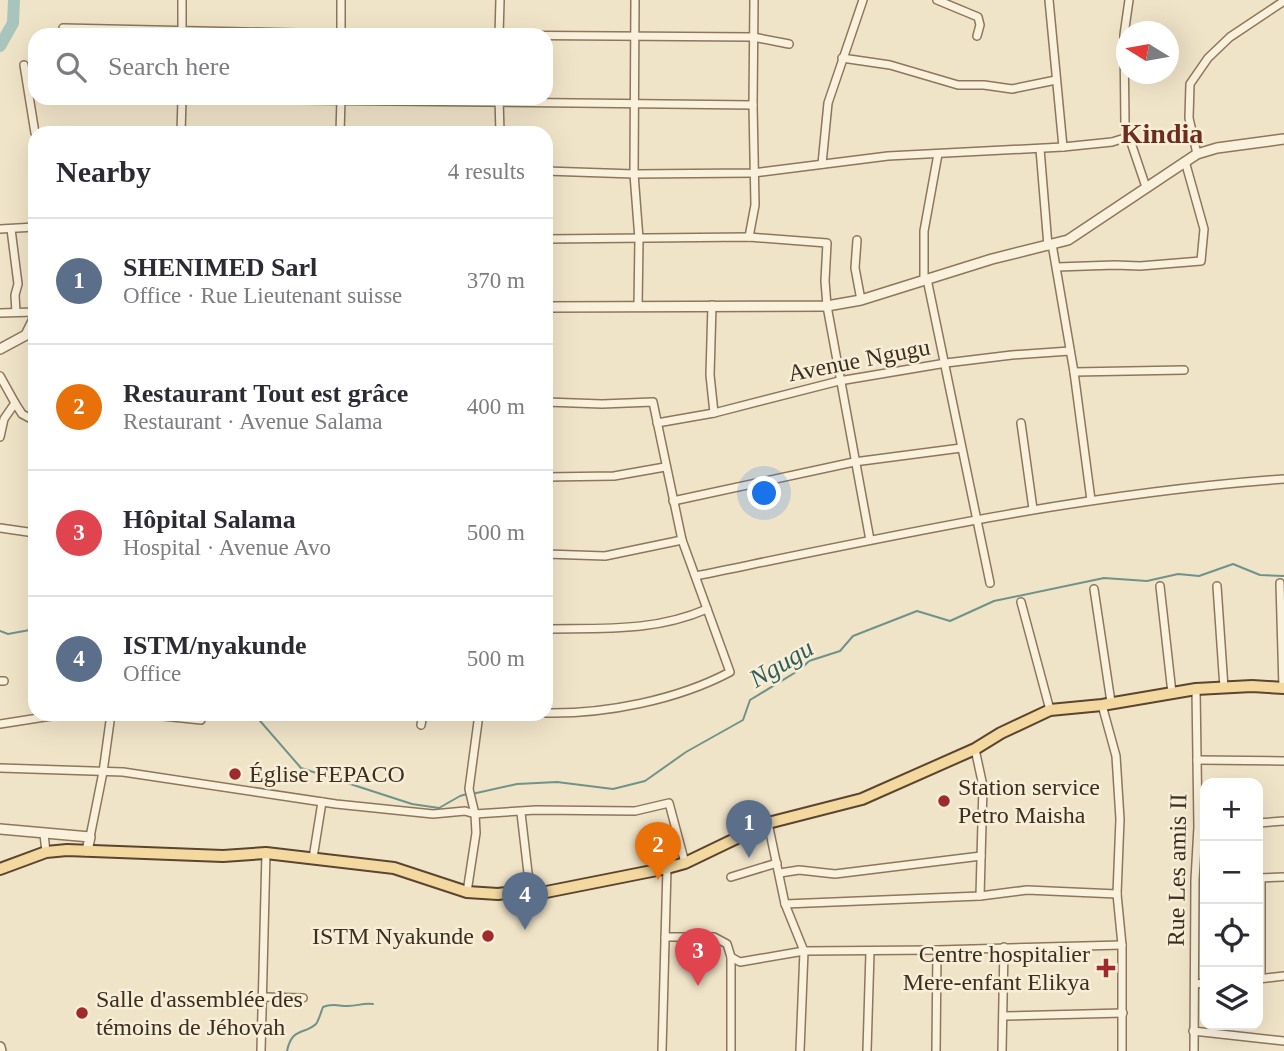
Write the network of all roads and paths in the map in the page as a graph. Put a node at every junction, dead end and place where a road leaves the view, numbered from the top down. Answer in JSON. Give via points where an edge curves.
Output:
{"nodes":[{"id":1,"x":182,"y":0,"type":"edge"},
{"id":2,"x":341,"y":0,"type":"edge"},
{"id":3,"x":500,"y":0,"type":"edge"},
{"id":4,"x":635,"y":0,"type":"edge"},
{"id":5,"x":754,"y":0,"type":"edge"},
{"id":6,"x":863,"y":0,"type":"edge"},
{"id":7,"x":937,"y":0,"type":"edge"},
{"id":8,"x":1049,"y":0,"type":"edge"},
{"id":9,"x":1129,"y":0,"type":"edge"},
{"id":10,"x":1284,"y":1,"type":"edge"},
{"id":11,"x":182,"y":28,"type":"edge"},
{"id":12,"x":341,"y":28,"type":"edge"},
{"id":13,"x":499,"y":28,"type":"edge"},
{"id":14,"x":553,"y":35,"type":"edge"},
{"id":15,"x":635,"y":36,"type":"junction"},
{"id":16,"x":977,"y":36,"type":"dead end"},
{"id":17,"x":753,"y":37,"type":"junction"},
{"id":18,"x":789,"y":44,"type":"dead end"},
{"id":19,"x":842,"y":58,"type":"junction"},
{"id":20,"x":24,"y":65,"type":"dead end"},
{"id":21,"x":28,"y":80,"type":"edge"},
{"id":22,"x":1056,"y":80,"type":"junction"},
{"id":23,"x":553,"y":103,"type":"edge"},
{"id":24,"x":33,"y":105,"type":"edge"},
{"id":25,"x":182,"y":105,"type":"edge"},
{"id":26,"x":341,"y":105,"type":"edge"},
{"id":27,"x":499,"y":105,"type":"edge"},
{"id":28,"x":636,"y":105,"type":"junction"},
{"id":29,"x":753,"y":106,"type":"junction"},
{"id":30,"x":34,"y":126,"type":"edge"},
{"id":31,"x":181,"y":126,"type":"edge"},
{"id":32,"x":340,"y":126,"type":"edge"},
{"id":33,"x":500,"y":126,"type":"edge"},
{"id":34,"x":1128,"y":137,"type":"junction"},
{"id":35,"x":1284,"y":139,"type":"edge"},
{"id":36,"x":1063,"y":147,"type":"junction"},
{"id":37,"x":1040,"y":149,"type":"junction"},
{"id":38,"x":937,"y":153,"type":"junction"},
{"id":39,"x":1198,"y":154,"type":"junction"},
{"id":40,"x":1185,"y":161,"type":"junction"},
{"id":41,"x":822,"y":164,"type":"junction"},
{"id":42,"x":553,"y":171,"type":"edge"},
{"id":43,"x":753,"y":173,"type":"junction"},
{"id":44,"x":635,"y":174,"type":"junction"},
{"id":45,"x":1146,"y":187,"type":"junction"},
{"id":46,"x":28,"y":228,"type":"edge"},
{"id":47,"x":0,"y":229,"type":"edge"},
{"id":48,"x":11,"y":229,"type":"junction"},
{"id":49,"x":748,"y":237,"type":"junction"},
{"id":50,"x":553,"y":239,"type":"edge"},
{"id":51,"x":639,"y":239,"type":"junction"},
{"id":52,"x":857,"y":240,"type":"dead end"},
{"id":53,"x":1050,"y":245,"type":"junction"},
{"id":54,"x":1057,"y":267,"type":"junction"},
{"id":55,"x":926,"y":279,"type":"junction"},
{"id":56,"x":861,"y":300,"type":"junction"},
{"id":57,"x":712,"y":305,"type":"junction"},
{"id":58,"x":827,"y":306,"type":"junction"},
{"id":59,"x":553,"y":307,"type":"edge"},
{"id":60,"x":638,"y":307,"type":"junction"},
{"id":61,"x":16,"y":312,"type":"junction"},
{"id":62,"x":28,"y":312,"type":"edge"},
{"id":63,"x":0,"y":313,"type":"edge"},
{"id":64,"x":28,"y":331,"type":"edge"},
{"id":65,"x":0,"y":349,"type":"edge"},
{"id":66,"x":1070,"y":351,"type":"junction"},
{"id":67,"x":946,"y":363,"type":"junction"},
{"id":68,"x":1184,"y":370,"type":"dead end"},
{"id":69,"x":1074,"y":372,"type":"junction"},
{"id":70,"x":0,"y":376,"type":"edge"},
{"id":71,"x":839,"y":381,"type":"junction"},
{"id":72,"x":553,"y":402,"type":"edge"},
{"id":73,"x":15,"y":403,"type":"junction"},
{"id":74,"x":714,"y":412,"type":"junction"},
{"id":75,"x":28,"y":417,"type":"edge"},
{"id":76,"x":1021,"y":422,"type":"dead end"},
{"id":77,"x":657,"y":423,"type":"junction"},
{"id":78,"x":0,"y":437,"type":"edge"},
{"id":79,"x":961,"y":448,"type":"junction"},
{"id":80,"x":853,"y":462,"type":"junction"},
{"id":81,"x":665,"y":467,"type":"junction"},
{"id":82,"x":553,"y":477,"type":"edge"},
{"id":83,"x":1284,"y":479,"type":"edge"},
{"id":84,"x":1091,"y":500,"type":"junction"},
{"id":85,"x":673,"y":501,"type":"junction"},
{"id":86,"x":1033,"y":509,"type":"junction"},
{"id":87,"x":976,"y":518,"type":"junction"},
{"id":88,"x":0,"y":528,"type":"edge"},
{"id":89,"x":28,"y":532,"type":"edge"},
{"id":90,"x":682,"y":540,"type":"junction"},
{"id":91,"x":870,"y":540,"type":"junction"},
{"id":92,"x":553,"y":554,"type":"edge"},
{"id":93,"x":696,"y":576,"type":"junction"},
{"id":94,"x":990,"y":583,"type":"dead end"},
{"id":95,"x":1280,"y":583,"type":"dead end"},
{"id":96,"x":1160,"y":586,"type":"dead end"},
{"id":97,"x":1217,"y":586,"type":"dead end"},
{"id":98,"x":1094,"y":589,"type":"dead end"},
{"id":99,"x":1021,"y":602,"type":"dead end"},
{"id":100,"x":707,"y":609,"type":"junction"},
{"id":101,"x":553,"y":629,"type":"edge"},
{"id":102,"x":1224,"y":688,"type":"junction"},
{"id":103,"x":1283,"y":688,"type":"edge"},
{"id":104,"x":1196,"y":690,"type":"junction"},
{"id":105,"x":1172,"y":693,"type":"junction"},
{"id":106,"x":1106,"y":703,"type":"junction"},
{"id":107,"x":1050,"y":710,"type":"junction"},
{"id":108,"x":553,"y":713,"type":"edge"},
{"id":109,"x":28,"y":720,"type":"edge"},
{"id":110,"x":110,"y":721,"type":"edge"},
{"id":111,"x":422,"y":721,"type":"edge"},
{"id":112,"x":478,"y":721,"type":"edge"},
{"id":113,"x":0,"y":724,"type":"edge"},
{"id":114,"x":421,"y":726,"type":"dead end"},
{"id":115,"x":975,"y":749,"type":"junction"},
{"id":116,"x":1197,"y":760,"type":"junction"},
{"id":117,"x":1284,"y":761,"type":"edge"},
{"id":118,"x":0,"y":768,"type":"edge"},
{"id":119,"x":103,"y":772,"type":"junction"},
{"id":120,"x":321,"y":802,"type":"junction"},
{"id":121,"x":1200,"y":810,"type":"edge"},
{"id":122,"x":521,"y":813,"type":"junction"},
{"id":123,"x":475,"y":814,"type":"junction"},
{"id":124,"x":1284,"y":821,"type":"edge"},
{"id":125,"x":768,"y":823,"type":"junction"},
{"id":126,"x":1263,"y":823,"type":"edge"},
{"id":127,"x":0,"y":829,"type":"edge"},
{"id":128,"x":44,"y":834,"type":"junction"},
{"id":129,"x":1200,"y":836,"type":"edge"},
{"id":130,"x":90,"y":838,"type":"junction"},
{"id":131,"x":87,"y":850,"type":"junction"},
{"id":132,"x":46,"y":852,"type":"junction"},
{"id":133,"x":266,"y":853,"type":"junction"},
{"id":134,"x":981,"y":856,"type":"junction"},
{"id":135,"x":313,"y":858,"type":"junction"},
{"id":136,"x":685,"y":863,"type":"junction"},
{"id":137,"x":777,"y":863,"type":"junction"},
{"id":138,"x":667,"y":868,"type":"junction"},
{"id":139,"x":0,"y":869,"type":"edge"},
{"id":140,"x":780,"y":873,"type":"junction"},
{"id":141,"x":731,"y":877,"type":"dead end"},
{"id":142,"x":1284,"y":877,"type":"edge"},
{"id":143,"x":1263,"y":878,"type":"edge"},
{"id":144,"x":1195,"y":880,"type":"junction"},
{"id":145,"x":1200,"y":880,"type":"edge"},
{"id":146,"x":530,"y":890,"type":"junction"},
{"id":147,"x":467,"y":892,"type":"junction"},
{"id":148,"x":1117,"y":894,"type":"junction"},
{"id":149,"x":980,"y":896,"type":"junction"},
{"id":150,"x":785,"y":904,"type":"junction"},
{"id":151,"x":1260,"y":904,"type":"edge"},
{"id":152,"x":665,"y":937,"type":"junction"},
{"id":153,"x":1122,"y":945,"type":"junction"},
{"id":154,"x":1004,"y":947,"type":"junction"},
{"id":155,"x":937,"y":950,"type":"junction"},
{"id":156,"x":804,"y":951,"type":"junction"},
{"id":157,"x":870,"y":951,"type":"junction"},
{"id":158,"x":731,"y":957,"type":"junction"},
{"id":159,"x":1259,"y":967,"type":"edge"},
{"id":160,"x":1284,"y":976,"type":"edge"},
{"id":161,"x":1263,"y":979,"type":"edge"},
{"id":162,"x":1195,"y":984,"type":"junction"},
{"id":163,"x":1200,"y":984,"type":"edge"},
{"id":164,"x":264,"y":997,"type":"junction"},
{"id":165,"x":303,"y":998,"type":"dead end"},
{"id":166,"x":1124,"y":1013,"type":"junction"},
{"id":167,"x":1004,"y":1016,"type":"junction"},
{"id":168,"x":1194,"y":1031,"type":"junction"},
{"id":169,"x":1284,"y":1041,"type":"edge"},
{"id":170,"x":261,"y":1051,"type":"edge"},
{"id":171,"x":663,"y":1051,"type":"edge"},
{"id":172,"x":731,"y":1051,"type":"edge"},
{"id":173,"x":800,"y":1051,"type":"edge"},
{"id":174,"x":867,"y":1051,"type":"edge"},
{"id":175,"x":936,"y":1051,"type":"edge"},
{"id":176,"x":1002,"y":1051,"type":"edge"},
{"id":177,"x":1122,"y":1051,"type":"edge"},
{"id":178,"x":1194,"y":1051,"type":"edge"}],
"edges":[{"from":1,"to":11,"type":"street"},
{"from":2,"to":12,"type":"street"},
{"from":3,"to":13,"type":"street"},
{"from":4,"to":15,"type":"street"},
{"from":5,"to":17,"type":"street"},
{"from":6,"to":19,"type":"street"},
{"from":7,"to":16,"type":"street","via":[[978,17]]},
{"from":8,"to":22,"type":"street"},
{"from":9,"to":34,"type":"street","via":[[1124,35]]},
{"from":10,"to":39,"type":"street","via":[[1230,37],[1190,84],[1189,117]]},
{"from":14,"to":15,"type":"street"},
{"from":15,"to":17,"type":"street"},
{"from":15,"to":28,"type":"street"},
{"from":17,"to":18,"type":"street"},
{"from":17,"to":29,"type":"street"},
{"from":19,"to":22,"type":"street","via":[[890,65],[958,85],[1012,89]]},
{"from":19,"to":41,"type":"street","via":[[828,103]]},
{"from":20,"to":21,"type":"street"},
{"from":22,"to":36,"type":"street"},
{"from":23,"to":28,"type":"street"},
{"from":24,"to":30,"type":"street"},
{"from":25,"to":31,"type":"street"},
{"from":26,"to":32,"type":"street"},
{"from":27,"to":33,"type":"street"},
{"from":28,"to":29,"type":"street"},
{"from":28,"to":44,"type":"street"},
{"from":29,"to":43,"type":"street"},
{"from":34,"to":36,"type":"street"},
{"from":34,"to":45,"type":"street"},
{"from":35,"to":39,"type":"street"},
{"from":36,"to":37,"type":"street"},
{"from":37,"to":38,"type":"street"},
{"from":37,"to":53,"type":"street"},
{"from":38,"to":41,"type":"street"},
{"from":38,"to":55,"type":"street","via":[[924,231]]},
{"from":39,"to":40,"type":"street"},
{"from":40,"to":45,"type":"street"},
{"from":40,"to":54,"type":"street","via":[[1204,229],[1201,261]]},
{"from":41,"to":43,"type":"street"},
{"from":42,"to":44,"type":"street"},
{"from":43,"to":44,"type":"street"},
{"from":43,"to":49,"type":"street","via":[[755,205]]},
{"from":44,"to":51,"type":"street"},
{"from":45,"to":53,"type":"street","via":[[1068,240]]},
{"from":46,"to":48,"type":"street"},
{"from":47,"to":48,"type":"street"},
{"from":48,"to":61,"type":"street","via":[[18,284]]},
{"from":49,"to":51,"type":"street"},
{"from":49,"to":58,"type":"street","via":[[827,243]]},
{"from":50,"to":51,"type":"street"},
{"from":51,"to":60,"type":"street"},
{"from":52,"to":56,"type":"street","via":[[855,268]]},
{"from":53,"to":54,"type":"street"},
{"from":53,"to":55,"type":"street"},
{"from":54,"to":66,"type":"street"},
{"from":55,"to":56,"type":"street"},
{"from":55,"to":67,"type":"street"},
{"from":56,"to":58,"type":"street"},
{"from":57,"to":58,"type":"street"},
{"from":57,"to":60,"type":"street"},
{"from":57,"to":74,"type":"street"},
{"from":58,"to":71,"type":"street"},
{"from":59,"to":60,"type":"street"},
{"from":61,"to":62,"type":"street"},
{"from":61,"to":63,"type":"street"},
{"from":64,"to":65,"type":"street"},
{"from":66,"to":67,"type":"street","name":"Avenue Ngugu"},
{"from":66,"to":69,"type":"street"},
{"from":67,"to":71,"type":"street","name":"Avenue Ngugu"},
{"from":67,"to":79,"type":"street"},
{"from":68,"to":69,"type":"street"},
{"from":69,"to":84,"type":"street"},
{"from":70,"to":73,"type":"street"},
{"from":71,"to":74,"type":"street","name":"Avenue Ngugu"},
{"from":71,"to":80,"type":"street"},
{"from":72,"to":77,"type":"street","via":[[653,402]]},
{"from":73,"to":75,"type":"street"},
{"from":73,"to":78,"type":"street","via":[[4,419]]},
{"from":74,"to":77,"type":"street","name":"Avenue Ngugu"},
{"from":76,"to":86,"type":"street"},
{"from":77,"to":81,"type":"street"},
{"from":79,"to":80,"type":"street"},
{"from":79,"to":87,"type":"street"},
{"from":80,"to":85,"type":"street"},
{"from":80,"to":91,"type":"street"},
{"from":81,"to":82,"type":"street","via":[[614,476]]},
{"from":81,"to":85,"type":"street"},
{"from":83,"to":84,"type":"street"},
{"from":84,"to":86,"type":"street"},
{"from":85,"to":90,"type":"street"},
{"from":86,"to":87,"type":"street"},
{"from":87,"to":91,"type":"street"},
{"from":87,"to":94,"type":"street"},
{"from":88,"to":89,"type":"street"},
{"from":90,"to":92,"type":"street","via":[[604,556]]},
{"from":90,"to":93,"type":"street"},
{"from":91,"to":93,"type":"street"},
{"from":93,"to":100,"type":"street"},
{"from":95,"to":103,"type":"street"},
{"from":96,"to":105,"type":"street"},
{"from":97,"to":102,"type":"street"},
{"from":98,"to":106,"type":"street"},
{"from":99,"to":107,"type":"street"},
{"from":100,"to":101,"type":"street","via":[[680,621],[626,628]]},
{"from":100,"to":108,"type":"street","via":[[730,673],[703,687],[612,709]]},
{"from":102,"to":103,"type":"main road"},
{"from":102,"to":104,"type":"main road"},
{"from":104,"to":105,"type":"main road"},
{"from":104,"to":116,"type":"street","name":"Rue Les amis II"},
{"from":105,"to":106,"type":"main road"},
{"from":106,"to":107,"type":"main road"},
{"from":106,"to":148,"type":"street","via":[[1121,819]]},
{"from":107,"to":115,"type":"main road"},
{"from":109,"to":113,"type":"street"},
{"from":110,"to":119,"type":"street"},
{"from":111,"to":114,"type":"street"},
{"from":112,"to":123,"type":"street","via":[[469,789]]},
{"from":115,"to":125,"type":"main road","via":[[862,799]]},
{"from":115,"to":134,"type":"street","via":[[983,786]]},
{"from":116,"to":117,"type":"street"},
{"from":116,"to":121,"type":"street","name":"Rue Les amis II"},
{"from":118,"to":119,"type":"street"},
{"from":119,"to":120,"type":"street"},
{"from":119,"to":130,"type":"street"},
{"from":120,"to":123,"type":"street"},
{"from":120,"to":135,"type":"street"},
{"from":122,"to":123,"type":"street"},
{"from":122,"to":136,"type":"street","via":[[635,811],[669,803]]},
{"from":122,"to":146,"type":"street"},
{"from":123,"to":147,"type":"street","via":[[477,834]]},
{"from":124,"to":126,"type":"street"},
{"from":125,"to":136,"type":"main road"},
{"from":125,"to":137,"type":"street"},
{"from":127,"to":128,"type":"street"},
{"from":128,"to":130,"type":"street"},
{"from":128,"to":132,"type":"street"},
{"from":129,"to":144,"type":"street","name":"Rue Les amis II"},
{"from":130,"to":131,"type":"street"},
{"from":131,"to":132,"type":"main road"},
{"from":131,"to":133,"type":"main road","via":[[223,856]]},
{"from":132,"to":139,"type":"main road"},
{"from":133,"to":135,"type":"main road"},
{"from":133,"to":164,"type":"street"},
{"from":134,"to":140,"type":"street","via":[[835,874]]},
{"from":134,"to":149,"type":"street"},
{"from":135,"to":147,"type":"main road","via":[[394,868]]},
{"from":136,"to":138,"type":"main road"},
{"from":137,"to":140,"type":"street"},
{"from":137,"to":141,"type":"street"},
{"from":138,"to":146,"type":"main road","via":[[541,893]]},
{"from":138,"to":152,"type":"street"},
{"from":140,"to":150,"type":"street"},
{"from":142,"to":143,"type":"street"},
{"from":144,"to":145,"type":"street"},
{"from":144,"to":162,"type":"street","name":"Rue Les amis II"},
{"from":146,"to":147,"type":"main road"},
{"from":148,"to":149,"type":"street","via":[[1027,890]]},
{"from":148,"to":153,"type":"street"},
{"from":149,"to":150,"type":"street"},
{"from":150,"to":156,"type":"street"},
{"from":151,"to":159,"type":"street"},
{"from":152,"to":158,"type":"street","via":[[714,937],[727,944]]},
{"from":152,"to":171,"type":"street"},
{"from":153,"to":154,"type":"street"},
{"from":153,"to":166,"type":"street"},
{"from":154,"to":155,"type":"street"},
{"from":154,"to":167,"type":"street"},
{"from":155,"to":157,"type":"street"},
{"from":155,"to":175,"type":"street"},
{"from":156,"to":157,"type":"street"},
{"from":156,"to":158,"type":"street","via":[[740,962]]},
{"from":156,"to":173,"type":"street"},
{"from":157,"to":174,"type":"street"},
{"from":158,"to":172,"type":"street"},
{"from":160,"to":161,"type":"street"},
{"from":162,"to":163,"type":"street"},
{"from":162,"to":168,"type":"street","name":"Rue Les amis II"},
{"from":164,"to":165,"type":"street"},
{"from":164,"to":170,"type":"street"},
{"from":166,"to":167,"type":"street"},
{"from":166,"to":177,"type":"street"},
{"from":167,"to":176,"type":"street"},
{"from":168,"to":169,"type":"street"},
{"from":168,"to":178,"type":"street","name":"Rue Les amis II"}]}
